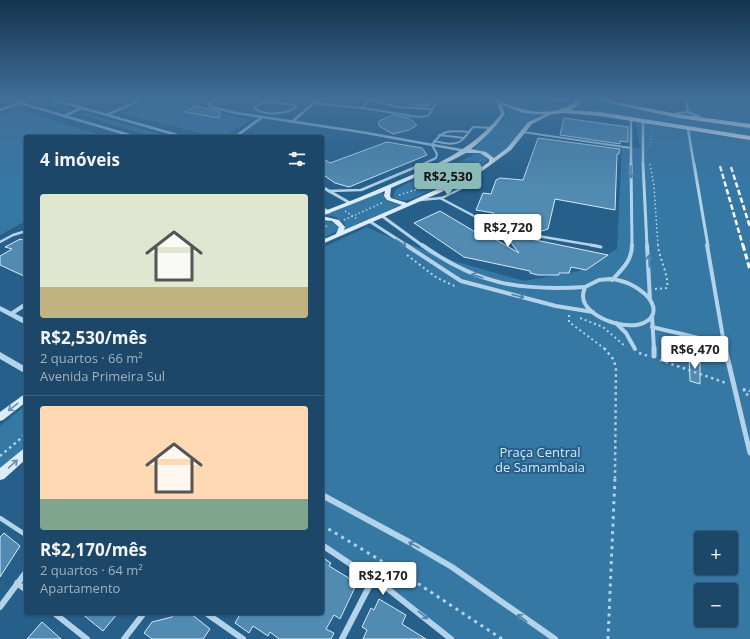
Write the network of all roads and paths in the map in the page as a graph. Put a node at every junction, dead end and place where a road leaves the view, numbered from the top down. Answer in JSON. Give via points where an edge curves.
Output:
{"nodes":[{"id":1,"x":108,"y":129,"type":"edge"},
{"id":2,"x":155,"y":129,"type":"edge"},
{"id":3,"x":246,"y":129,"type":"edge"},
{"id":4,"x":334,"y":129,"type":"edge"},
{"id":5,"x":472,"y":129,"type":"edge"},
{"id":6,"x":490,"y":129,"type":"edge"},
{"id":7,"x":525,"y":129,"type":"edge"},
{"id":8,"x":631,"y":129,"type":"edge"},
{"id":9,"x":643,"y":129,"type":"edge"},
{"id":10,"x":652,"y":129,"type":"edge"},
{"id":11,"x":688,"y":129,"type":"joint"},
{"id":12,"x":469,"y":132,"type":"junction"},
{"id":13,"x":523,"y":132,"type":"junction"},
{"id":14,"x":129,"y":135,"type":"edge"},
{"id":15,"x":177,"y":135,"type":"edge"},
{"id":16,"x":238,"y":135,"type":"edge"},
{"id":17,"x":439,"y":135,"type":"junction"},
{"id":18,"x":464,"y":138,"type":"junction"},
{"id":19,"x":750,"y":138,"type":"edge"},
{"id":20,"x":434,"y":141,"type":"junction"},
{"id":21,"x":432,"y":145,"type":"junction"},
{"id":22,"x":631,"y":148,"type":"junction"},
{"id":23,"x":649,"y":148,"type":"dead end"},
{"id":24,"x":466,"y":151,"type":"junction"},
{"id":25,"x":488,"y":155,"type":"junction"},
{"id":26,"x":650,"y":162,"type":"dead end"},
{"id":27,"x":491,"y":163,"type":"junction"},
{"id":28,"x":435,"y":167,"type":"junction"},
{"id":29,"x":414,"y":168,"type":"junction"},
{"id":30,"x":470,"y":168,"type":"dead end"},
{"id":31,"x":460,"y":181,"type":"junction"},
{"id":32,"x":437,"y":183,"type":"dead end"},
{"id":33,"x":388,"y":187,"type":"junction"},
{"id":34,"x":324,"y":189,"type":"edge"},
{"id":35,"x":361,"y":190,"type":"junction"},
{"id":36,"x":327,"y":191,"type":"junction"},
{"id":37,"x":362,"y":198,"type":"junction"},
{"id":38,"x":440,"y":198,"type":"junction"},
{"id":39,"x":389,"y":199,"type":"junction"},
{"id":40,"x":418,"y":200,"type":"junction"},
{"id":41,"x":350,"y":203,"type":"junction"},
{"id":42,"x":408,"y":205,"type":"junction"},
{"id":43,"x":324,"y":209,"type":"edge"},
{"id":44,"x":329,"y":212,"type":"junction"},
{"id":45,"x":324,"y":213,"type":"edge"},
{"id":46,"x":382,"y":216,"type":"junction"},
{"id":47,"x":324,"y":218,"type":"edge"},
{"id":48,"x":369,"y":221,"type":"junction"},
{"id":49,"x":338,"y":222,"type":"junction"},
{"id":50,"x":324,"y":227,"type":"edge"},
{"id":51,"x":24,"y":232,"type":"edge"},
{"id":52,"x":339,"y":234,"type":"junction"},
{"id":53,"x":324,"y":241,"type":"edge"},
{"id":54,"x":0,"y":242,"type":"edge"},
{"id":55,"x":601,"y":247,"type":"dead end"},
{"id":56,"x":612,"y":280,"type":"junction"},
{"id":57,"x":585,"y":287,"type":"junction"},
{"id":58,"x":650,"y":289,"type":"junction"},
{"id":59,"x":650,"y":300,"type":"junction"},
{"id":60,"x":24,"y":305,"type":"edge"},
{"id":61,"x":0,"y":308,"type":"edge"},
{"id":62,"x":567,"y":308,"type":"junction"},
{"id":63,"x":593,"y":312,"type":"junction"},
{"id":64,"x":11,"y":314,"type":"junction"},
{"id":65,"x":652,"y":316,"type":"junction"},
{"id":66,"x":24,"y":321,"type":"edge"},
{"id":67,"x":616,"y":323,"type":"junction"},
{"id":68,"x":652,"y":327,"type":"junction"},
{"id":69,"x":724,"y":344,"type":"junction"},
{"id":70,"x":634,"y":349,"type":"dead end"},
{"id":71,"x":0,"y":355,"type":"edge"},
{"id":72,"x":654,"y":356,"type":"dead end"},
{"id":73,"x":24,"y":370,"type":"edge"},
{"id":74,"x":740,"y":388,"type":"dead end"},
{"id":75,"x":744,"y":389,"type":"junction"},
{"id":76,"x":750,"y":391,"type":"edge"},
{"id":77,"x":750,"y":395,"type":"edge"},
{"id":78,"x":24,"y":399,"type":"edge"},
{"id":79,"x":0,"y":417,"type":"edge"},
{"id":80,"x":24,"y":436,"type":"edge"},
{"id":81,"x":750,"y":453,"type":"edge"},
{"id":82,"x":24,"y":455,"type":"edge"},
{"id":83,"x":0,"y":456,"type":"edge"},
{"id":84,"x":0,"y":475,"type":"edge"},
{"id":85,"x":324,"y":496,"type":"edge"},
{"id":86,"x":0,"y":518,"type":"edge"},
{"id":87,"x":324,"y":526,"type":"edge"},
{"id":88,"x":24,"y":534,"type":"edge"},
{"id":89,"x":324,"y":546,"type":"edge"},
{"id":90,"x":24,"y":574,"type":"edge"},
{"id":91,"x":374,"y":577,"type":"junction"},
{"id":92,"x":17,"y":583,"type":"junction"},
{"id":93,"x":24,"y":588,"type":"edge"},
{"id":94,"x":0,"y":607,"type":"edge"},
{"id":95,"x":56,"y":615,"type":"edge"},
{"id":96,"x":142,"y":615,"type":"edge"},
{"id":97,"x":209,"y":615,"type":"edge"},
{"id":98,"x":86,"y":639,"type":"edge"},
{"id":99,"x":124,"y":639,"type":"edge"},
{"id":100,"x":243,"y":639,"type":"edge"},
{"id":101,"x":342,"y":639,"type":"edge"},
{"id":102,"x":451,"y":639,"type":"edge"},
{"id":103,"x":502,"y":639,"type":"edge"},
{"id":104,"x":555,"y":639,"type":"edge"},
{"id":105,"x":608,"y":639,"type":"edge"}],
"edges":[{"from":1,"to":14,"type":"street"},
{"from":2,"to":15,"type":"street"},
{"from":3,"to":16,"type":"street"},
{"from":4,"to":21,"type":"street"},
{"from":5,"to":12,"type":"lane"},
{"from":6,"to":24,"type":"main road"},
{"from":7,"to":13,"type":"main road"},
{"from":8,"to":22,"type":"street"},
{"from":58,"to":9,"type":"street","one_way":true},
{"from":10,"to":23,"type":"path"},
{"from":11,"to":19,"type":"main road"},
{"from":11,"to":69,"type":"street"},
{"from":12,"to":17,"type":"lane","via":[[447,130]]},
{"from":12,"to":18,"type":"lane"},
{"from":13,"to":22,"type":"lane"},
{"from":13,"to":27,"type":"main road","via":[[509,149]]},
{"from":17,"to":18,"type":"lane"},
{"from":17,"to":20,"type":"lane"},
{"from":18,"to":20,"type":"lane","via":[[459,144]]},
{"from":20,"to":21,"type":"lane"},
{"from":21,"to":24,"type":"street"},
{"from":21,"to":29,"type":"lane","via":[[437,154],[436,158]]},
{"from":22,"to":56,"type":"street","one_way":true,"via":[[632,253],[628,262]]},
{"from":24,"to":25,"type":"main road"},
{"from":24,"to":28,"type":"main road"},
{"from":25,"to":27,"type":"main road","via":[[492,159]]},
{"from":25,"to":30,"type":"path"},
{"from":26,"to":58,"type":"path","via":[[660,254],[668,282],[666,288]]},
{"from":27,"to":31,"type":"main road"},
{"from":28,"to":29,"type":"lane"},
{"from":28,"to":33,"type":"main road"},
{"from":29,"to":35,"type":"lane"},
{"from":31,"to":38,"type":"lane","via":[[462,188]]},
{"from":31,"to":40,"type":"main road"},
{"from":32,"to":39,"type":"path"},
{"from":33,"to":37,"type":"main road"},
{"from":33,"to":39,"type":"main road"},
{"from":34,"to":36,"type":"street"},
{"from":35,"to":36,"type":"lane"},
{"from":35,"to":37,"type":"lane"},
{"from":36,"to":41,"type":"street"},
{"from":37,"to":41,"type":"main road"},
{"from":38,"to":40,"type":"lane"},
{"from":38,"to":55,"type":"lane","via":[[492,226]]},
{"from":39,"to":42,"type":"main road"},
{"from":39,"to":49,"type":"path"},
{"from":40,"to":42,"type":"main road"},
{"from":41,"to":44,"type":"main road"},
{"from":42,"to":46,"type":"main road"},
{"from":43,"to":44,"type":"street"},
{"from":44,"to":45,"type":"main road"},
{"from":46,"to":48,"type":"main road"},
{"from":57,"to":46,"type":"street","one_way":true,"via":[[547,289],[515,285],[469,273],[454,266]]},
{"from":47,"to":49,"type":"main road"},
{"from":48,"to":52,"type":"main road"},
{"from":48,"to":62,"type":"street","one_way":true,"via":[[461,281]]},
{"from":49,"to":50,"type":"path"},
{"from":49,"to":52,"type":"main road","via":[[342,227]]},
{"from":51,"to":54,"type":"lane"},
{"from":52,"to":53,"type":"main road"},
{"from":56,"to":57,"type":"street","via":[[593,281]]},
{"from":56,"to":59,"type":"street","via":[[633,286]]},
{"from":57,"to":63,"type":"street","via":[[583,299]]},
{"from":58,"to":59,"type":"street"},
{"from":59,"to":65,"type":"street","via":[[654,308]]},
{"from":60,"to":64,"type":"street"},
{"from":61,"to":64,"type":"street"},
{"from":62,"to":63,"type":"street"},
{"from":62,"to":105,"type":"path","via":[[569,322],[609,352],[616,367],[616,450]]},
{"from":63,"to":67,"type":"street"},
{"from":64,"to":66,"type":"street"},
{"from":65,"to":67,"type":"street","via":[[638,324]]},
{"from":65,"to":68,"type":"street"},
{"from":67,"to":70,"type":"street","via":[[626,333]]},
{"from":68,"to":69,"type":"street"},
{"from":68,"to":72,"type":"street"},
{"from":69,"to":81,"type":"street"},
{"from":71,"to":73,"type":"street"},
{"from":74,"to":75,"type":"path"},
{"from":75,"to":76,"type":"path"},
{"from":75,"to":77,"type":"path","via":[[745,394]]},
{"from":78,"to":79,"type":"main road","one_way":true},
{"from":80,"to":83,"type":"path"},
{"from":84,"to":82,"type":"main road","one_way":true},
{"from":104,"to":85,"type":"street","one_way":true,"via":[[526,622],[480,586],[437,558]]},
{"from":86,"to":88,"type":"lane"},
{"from":87,"to":103,"type":"path","via":[[408,577]]},
{"from":89,"to":91,"type":"street"},
{"from":90,"to":92,"type":"street"},
{"from":91,"to":101,"type":"street"},
{"from":91,"to":102,"type":"street","one_way":true},
{"from":92,"to":93,"type":"street"},
{"from":92,"to":94,"type":"street"},
{"from":95,"to":98,"type":"street"},
{"from":96,"to":99,"type":"street"},
{"from":97,"to":100,"type":"street"}]}
